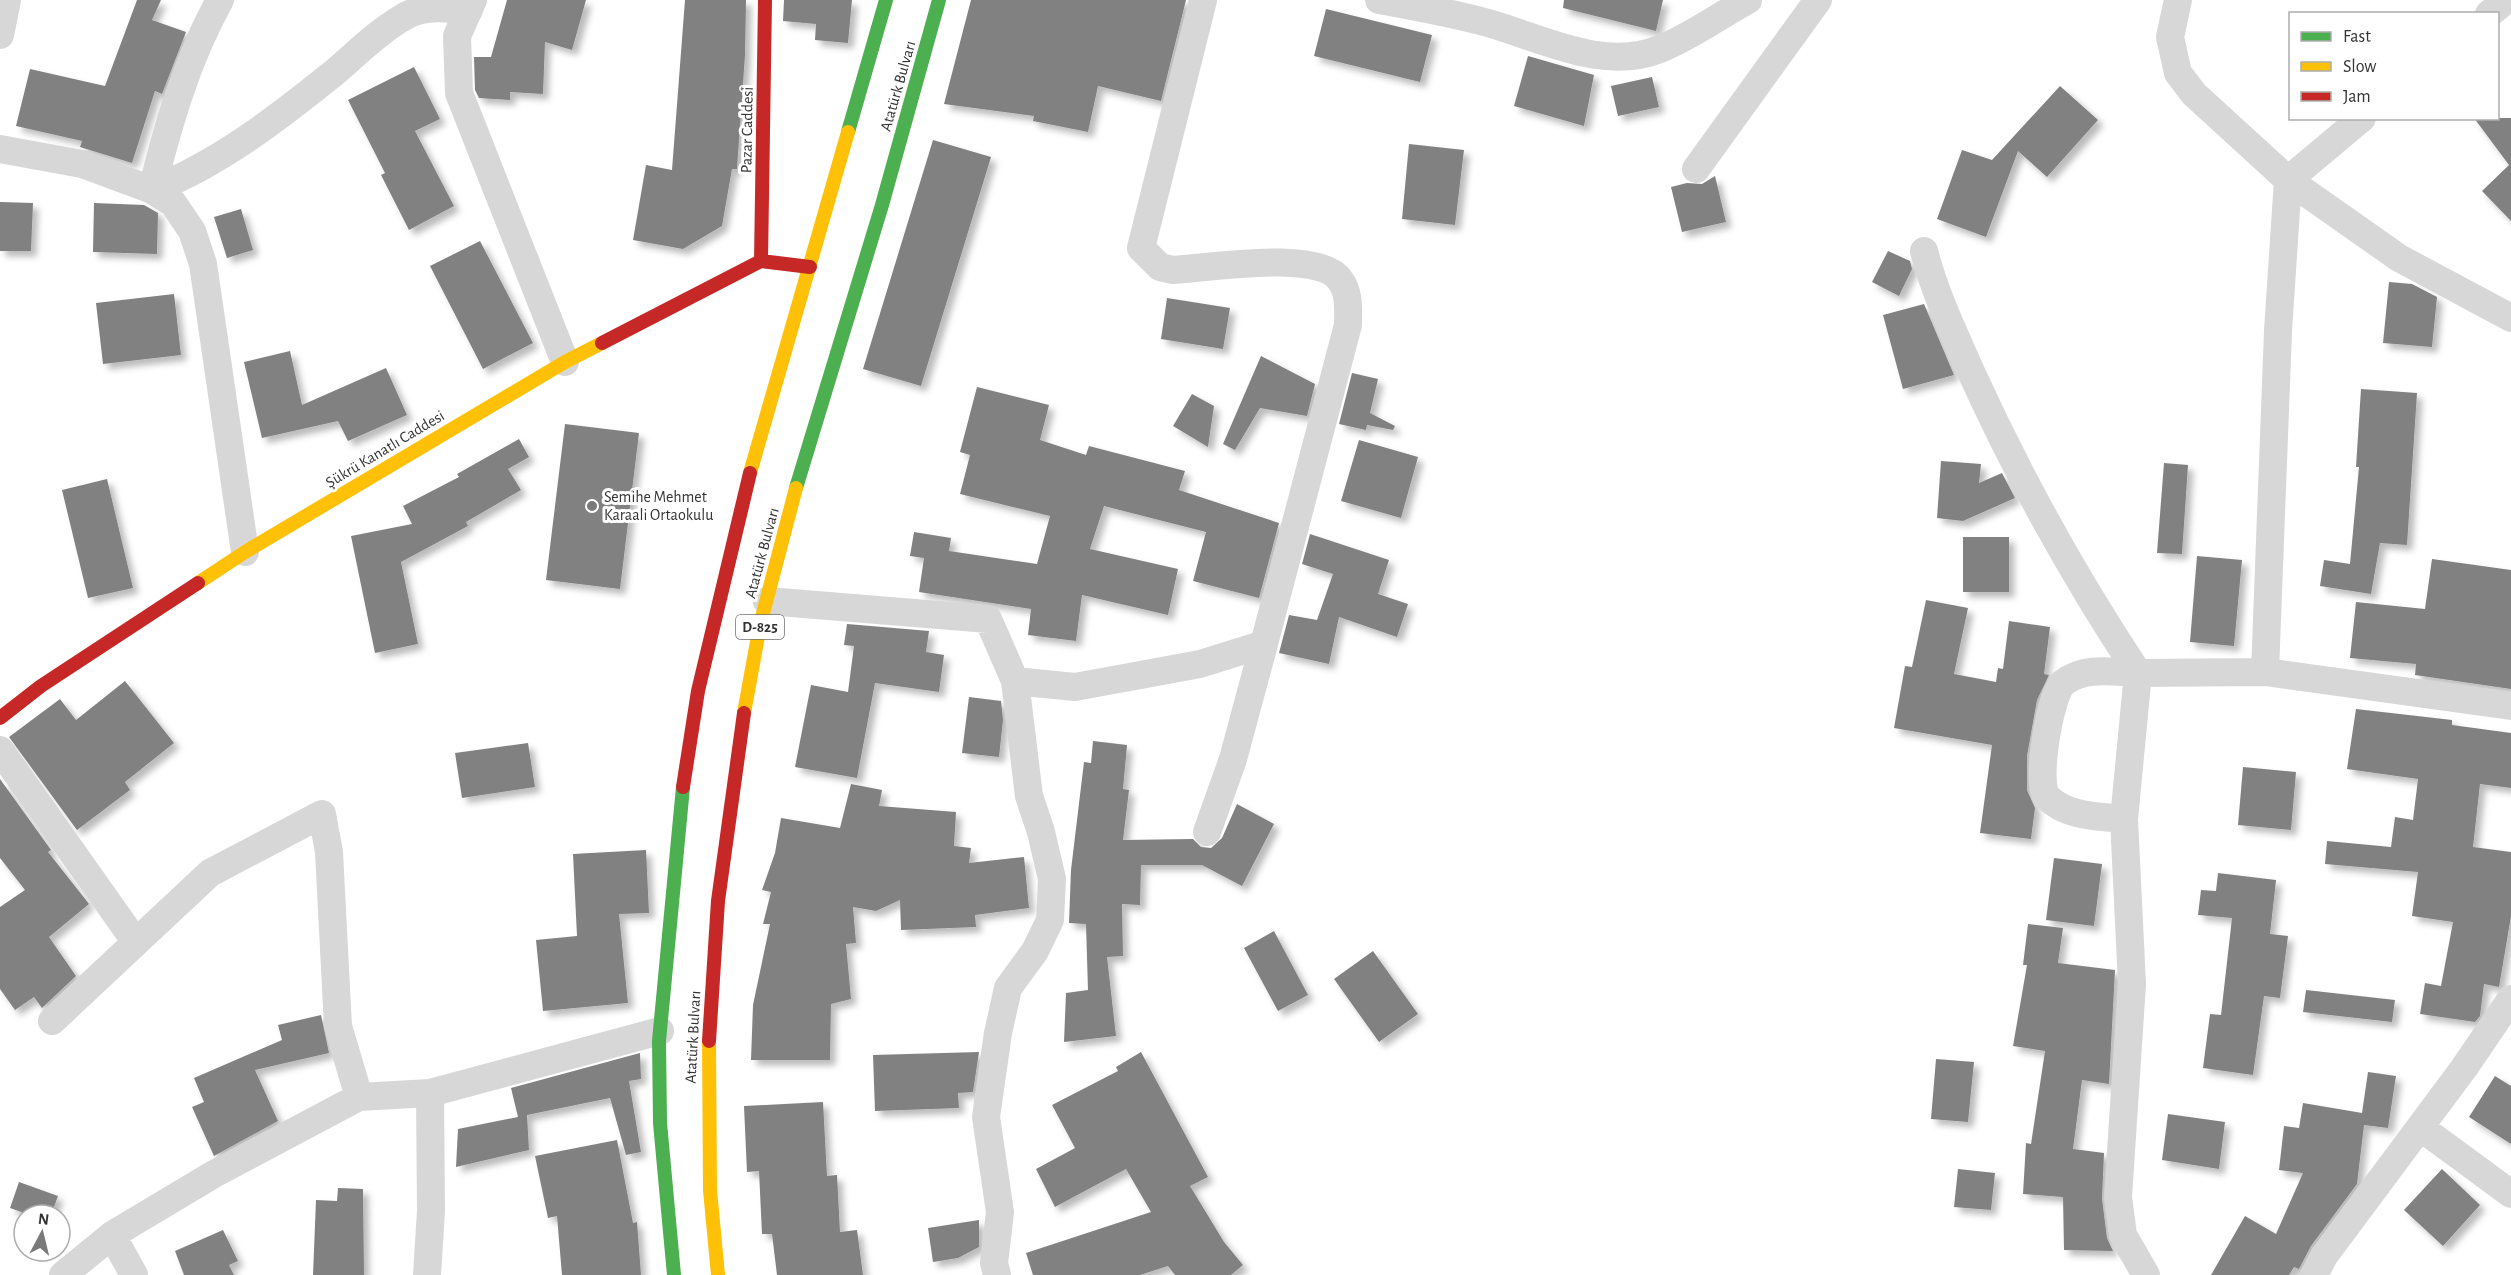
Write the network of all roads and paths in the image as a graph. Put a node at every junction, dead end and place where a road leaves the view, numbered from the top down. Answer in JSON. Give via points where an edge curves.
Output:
{"nodes":[{"id":1,"x":7,"y":0,"type":"edge"},
{"id":2,"x":220,"y":0,"type":"edge"},
{"id":3,"x":765,"y":0,"type":"edge"},
{"id":4,"x":886,"y":0,"type":"edge"},
{"id":5,"x":939,"y":0,"type":"edge"},
{"id":6,"x":1203,"y":0,"type":"edge"},
{"id":7,"x":1379,"y":0,"type":"edge"},
{"id":8,"x":1748,"y":0,"type":"edge"},
{"id":9,"x":1818,"y":0,"type":"edge"},
{"id":10,"x":2178,"y":0,"type":"edge"},
{"id":11,"x":2506,"y":0,"type":"edge"},
{"id":12,"x":1432,"y":4,"type":"edge"},
{"id":13,"x":470,"y":6,"type":"edge"},
{"id":14,"x":2491,"y":12,"type":"edge"},
{"id":15,"x":0,"y":35,"type":"edge"},
{"id":16,"x":2360,"y":120,"type":"edge"},
{"id":17,"x":0,"y":149,"type":"edge"},
{"id":18,"x":1696,"y":169,"type":"dead end"},
{"id":19,"x":2288,"y":180,"type":"junction"},
{"id":20,"x":152,"y":190,"type":"junction"},
{"id":21,"x":1924,"y":250,"type":"dead end"},
{"id":22,"x":761,"y":261,"type":"junction"},
{"id":23,"x":815,"y":268,"type":"junction"},
{"id":24,"x":2511,"y":318,"type":"edge"},
{"id":25,"x":565,"y":362,"type":"junction"},
{"id":26,"x":245,"y":552,"type":"junction"},
{"id":27,"x":767,"y":601,"type":"junction"},
{"id":28,"x":1264,"y":644,"type":"junction"},
{"id":29,"x":2265,"y":672,"type":"junction"},
{"id":30,"x":2138,"y":673,"type":"junction"},
{"id":31,"x":1015,"y":681,"type":"junction"},
{"id":32,"x":2511,"y":706,"type":"edge"},
{"id":33,"x":0,"y":718,"type":"edge"},
{"id":34,"x":0,"y":750,"type":"edge"},
{"id":35,"x":2124,"y":819,"type":"junction"},
{"id":36,"x":1207,"y":832,"type":"dead end"},
{"id":37,"x":135,"y":941,"type":"junction"},
{"id":38,"x":2511,"y":999,"type":"edge"},
{"id":39,"x":52,"y":1021,"type":"dead end"},
{"id":40,"x":660,"y":1031,"type":"junction"},
{"id":41,"x":430,"y":1093,"type":"junction"},
{"id":42,"x":359,"y":1097,"type":"junction"},
{"id":43,"x":2420,"y":1127,"type":"junction"},
{"id":44,"x":2511,"y":1194,"type":"edge"},
{"id":45,"x":112,"y":1235,"type":"junction"},
{"id":46,"x":63,"y":1275,"type":"edge"},
{"id":47,"x":134,"y":1275,"type":"edge"},
{"id":48,"x":428,"y":1275,"type":"edge"},
{"id":49,"x":674,"y":1275,"type":"edge"},
{"id":50,"x":718,"y":1275,"type":"edge"},
{"id":51,"x":998,"y":1275,"type":"edge"},
{"id":52,"x":2146,"y":1275,"type":"edge"},
{"id":53,"x":2314,"y":1275,"type":"edge"}],
"edges":[{"from":1,"to":15,"type":"street"},
{"from":2,"to":20,"type":"street","via":[[186,76]]},
{"from":3,"to":22,"type":"main road","name":"Pazar Caddesi"},
{"from":4,"to":23,"type":"main road","name":"Atatürk Bulvarı","number":"D-825"},
{"from":5,"to":27,"type":"main road","name":"Atatürk Bulvarı","number":"D-825","via":[[854,280]]},
{"from":6,"to":28,"type":"street","via":[[1141,248],[1149,260],[1173,270],[1301,261],[1324,267],[1340,279],[1348,299],[1348,325]]},
{"from":7,"to":12,"type":"street"},
{"from":8,"to":12,"type":"street","via":[[1659,50],[1616,57],[1574,51]]},
{"from":9,"to":18,"type":"street"},
{"from":10,"to":19,"type":"street","via":[[2170,37],[2178,73],[2194,94]]},
{"from":11,"to":14,"type":"street"},
{"from":13,"to":20,"type":"street","via":[[439,6],[403,16],[302,98],[229,150],[180,179]]},
{"from":13,"to":25,"type":"street","via":[[457,36],[459,93]]},
{"from":16,"to":19,"type":"street"},
{"from":17,"to":20,"type":"street","via":[[82,164]]},
{"from":19,"to":24,"type":"street","via":[[2399,258]]},
{"from":19,"to":29,"type":"street"},
{"from":20,"to":26,"type":"street","via":[[173,203],[192,231],[203,264]]},
{"from":21,"to":30,"type":"street","via":[[1932,285],[1998,430],[2095,607]]},
{"from":22,"to":23,"type":"main road"},
{"from":22,"to":25,"type":"main road","name":"Şükrü Kanatlı Caddesi"},
{"from":23,"to":40,"type":"main road","name":"Atatürk Bulvarı","number":"D-825","via":[[739,513],[708,639],[681,802]]},
{"from":25,"to":26,"type":"main road","name":"Şükrü Kanatlı Caddesi"},
{"from":26,"to":33,"type":"main road","name":"Şükrü Kanatlı Caddesi","via":[[40,686]]},
{"from":27,"to":31,"type":"street","via":[[988,619]]},
{"from":27,"to":50,"type":"main road","name":"Atatürk Bulvarı","number":"D-825","via":[[741,727],[716,936],[707,1085],[710,1190]]},
{"from":28,"to":31,"type":"street","via":[[1200,664],[1075,687]]},
{"from":28,"to":36,"type":"street","via":[[1233,759]]},
{"from":29,"to":30,"type":"street"},
{"from":29,"to":32,"type":"street"},
{"from":30,"to":35,"type":"street"},
{"from":30,"to":35,"type":"street","via":[[2088,671],[2061,685],[2054,700],[2044,752],[2042,788],[2047,797],[2071,813]]},
{"from":31,"to":51,"type":"street","via":[[1029,796],[1052,879],[1050,920],[1035,951],[1008,988],[996,1044],[986,1118],[1000,1212],[994,1263]]},
{"from":34,"to":37,"type":"street"},
{"from":35,"to":52,"type":"street","via":[[2132,984],[2118,1197],[2122,1235]]},
{"from":37,"to":39,"type":"street"},
{"from":37,"to":42,"type":"street","via":[[210,873],[322,814],[329,852],[338,1026]]},
{"from":38,"to":43,"type":"street"},
{"from":40,"to":41,"type":"street"},
{"from":40,"to":49,"type":"main road","name":"Atatürk Bulvarı","number":"D-825","via":[[660,1123]]},
{"from":41,"to":42,"type":"street"},
{"from":41,"to":48,"type":"street"},
{"from":42,"to":45,"type":"street","via":[[214,1174]]},
{"from":43,"to":44,"type":"street"},
{"from":43,"to":53,"type":"street"},
{"from":45,"to":46,"type":"street"},
{"from":45,"to":47,"type":"street"}]}
